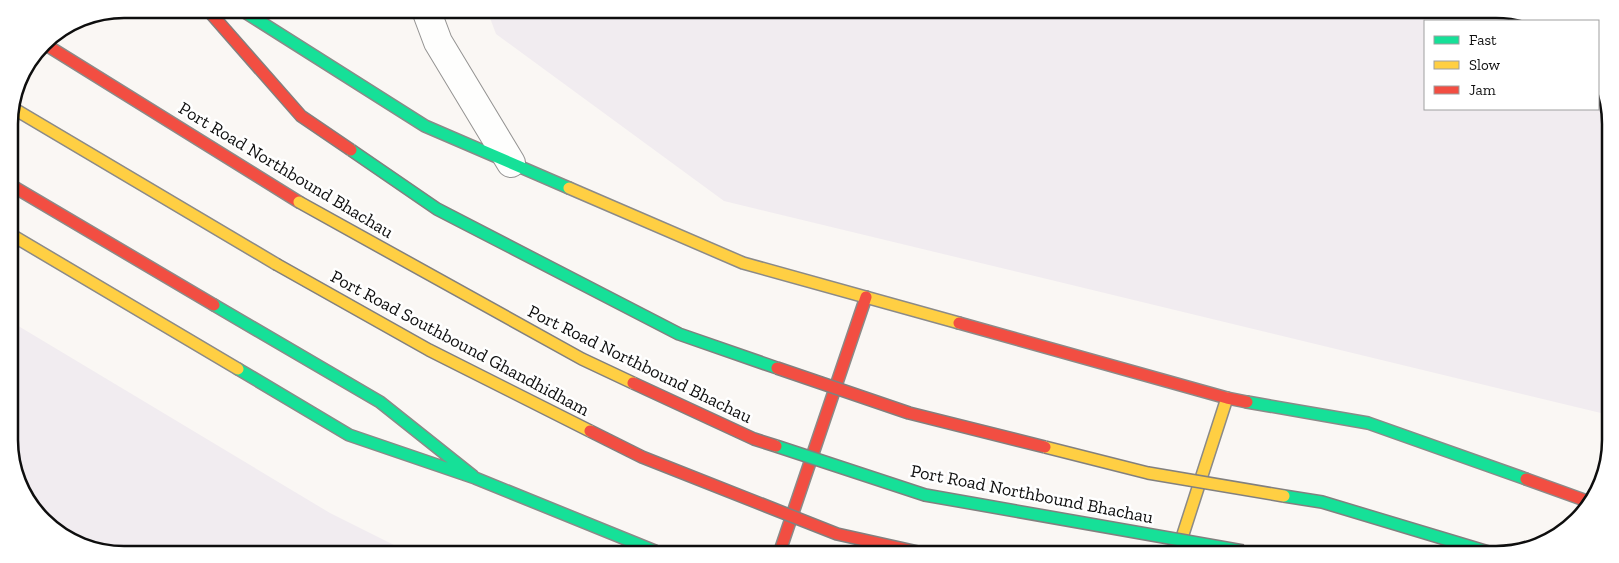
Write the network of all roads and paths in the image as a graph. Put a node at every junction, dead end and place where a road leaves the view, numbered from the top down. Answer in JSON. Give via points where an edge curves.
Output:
{"nodes":[{"id":1,"x":215,"y":18,"type":"edge"},
{"id":2,"x":254,"y":18,"type":"edge"},
{"id":3,"x":429,"y":18,"type":"edge"},
{"id":4,"x":49,"y":48,"type":"edge"},
{"id":5,"x":18,"y":110,"type":"edge"},
{"id":6,"x":511,"y":163,"type":"junction"},
{"id":7,"x":18,"y":189,"type":"edge"},
{"id":8,"x":18,"y":239,"type":"edge"},
{"id":9,"x":866,"y":297,"type":"junction"},
{"id":10,"x":1227,"y":398,"type":"junction"},
{"id":11,"x":476,"y":478,"type":"junction"},
{"id":12,"x":1583,"y":500,"type":"edge"},
{"id":13,"x":889,"y":545,"type":"edge"},
{"id":14,"x":1180,"y":545,"type":"edge"},
{"id":15,"x":1210,"y":545,"type":"edge"},
{"id":16,"x":1465,"y":545,"type":"edge"},
{"id":17,"x":642,"y":546,"type":"edge"},
{"id":18,"x":782,"y":546,"type":"edge"}],
"edges":[{"from":1,"to":16,"type":"main road","bridge":true,"via":[[302,116],[437,208],[679,334],[908,413],[1148,473],[1322,502]]},
{"from":2,"to":6,"type":"main road","via":[[426,126]]},
{"from":3,"to":6,"type":"street","via":[[438,42]]},
{"from":4,"to":15,"type":"main road","name":"Port Road Northbound Bhachau","bridge":true,"via":[[299,202],[582,359],[754,439],[925,495]]},
{"from":5,"to":13,"type":"main road","name":"Port Road Southbound Ghandhidham","bridge":true,"via":[[276,264],[429,350],[642,457],[837,534]]},
{"from":6,"to":9,"type":"main road","via":[[744,263]]},
{"from":7,"to":11,"type":"main road","via":[[380,402]]},
{"from":8,"to":11,"type":"main road","via":[[349,435]]},
{"from":9,"to":10,"type":"main road"},
{"from":9,"to":18,"type":"main road"},
{"from":10,"to":12,"type":"main road","via":[[1368,423]]},
{"from":10,"to":14,"type":"main road"},
{"from":11,"to":17,"type":"main road"}]}
